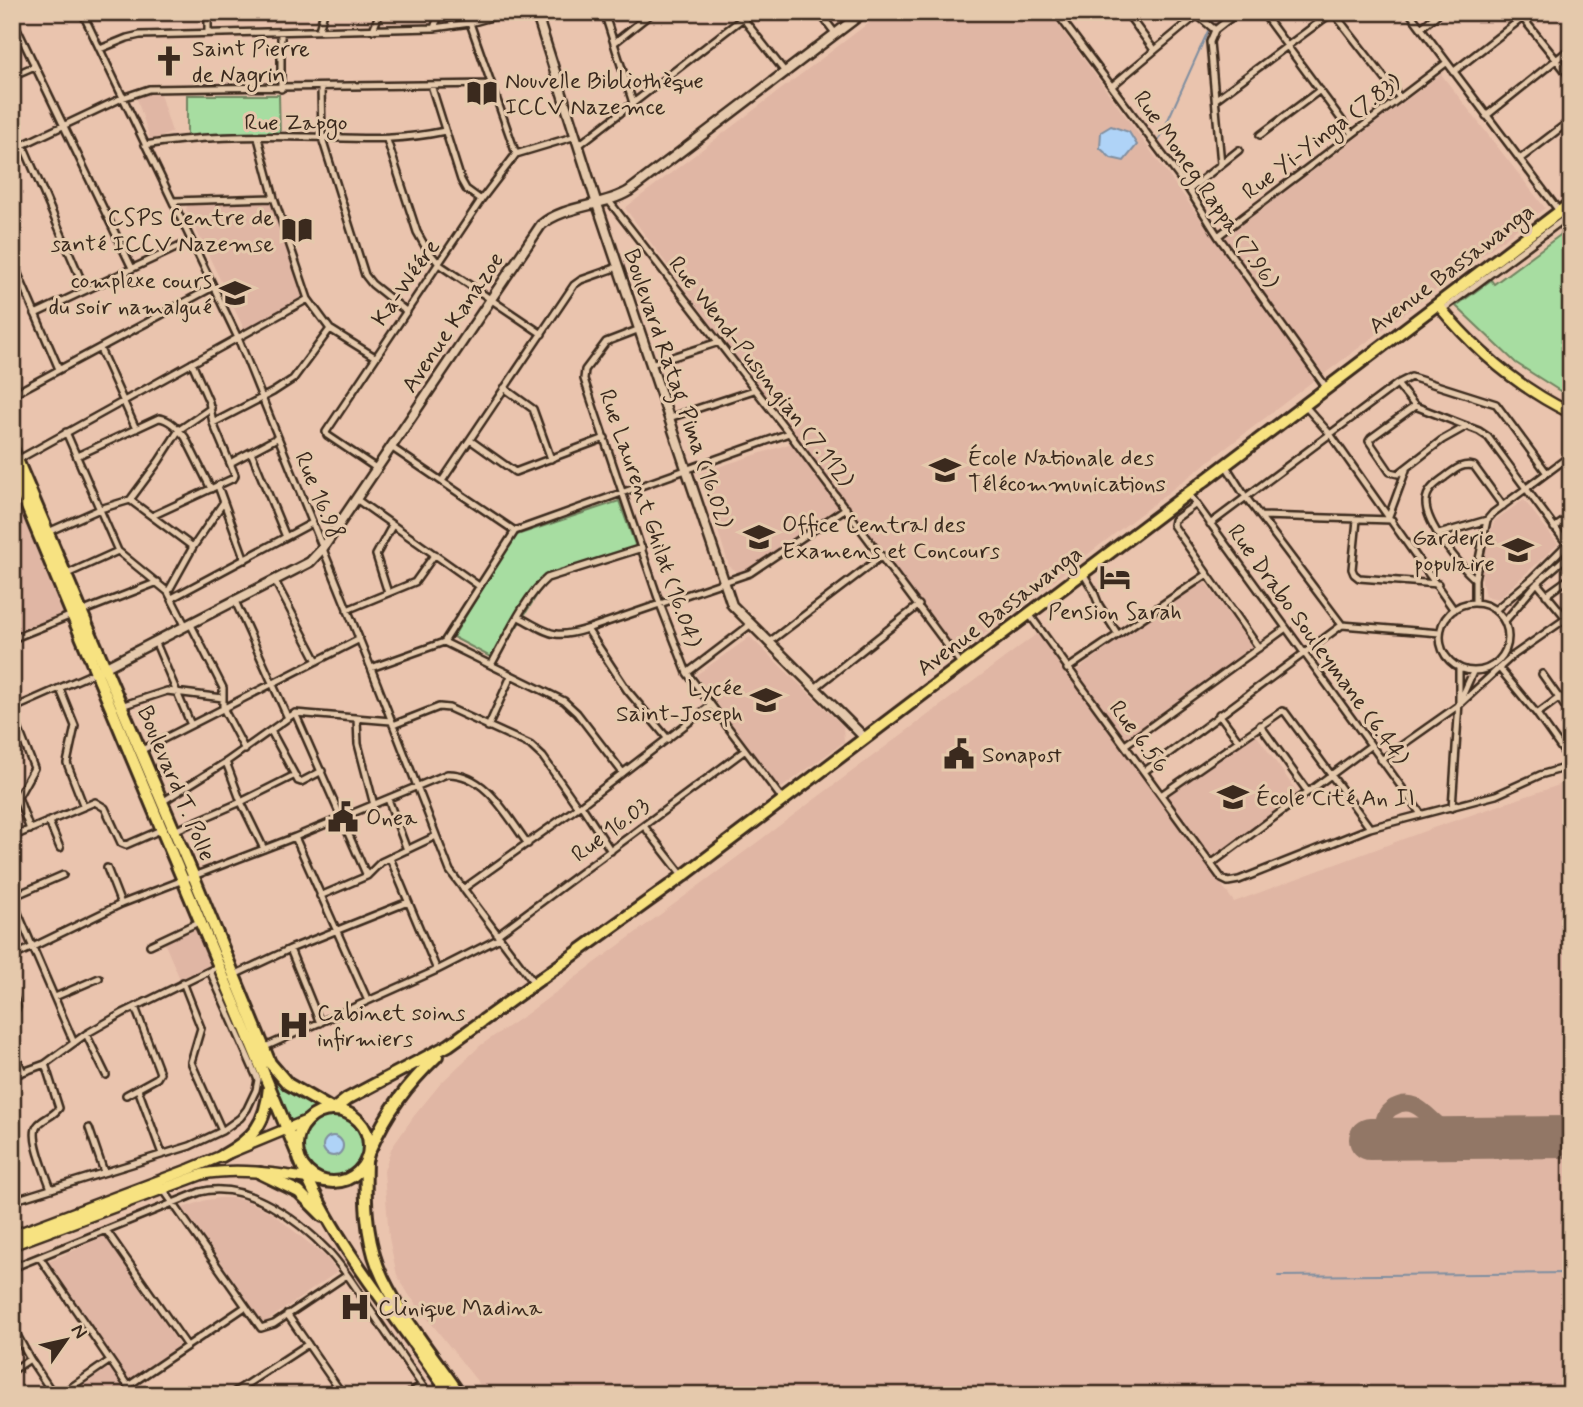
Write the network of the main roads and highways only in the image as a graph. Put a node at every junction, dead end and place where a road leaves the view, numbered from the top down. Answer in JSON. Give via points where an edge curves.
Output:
{"nodes":[{"id":1,"x":1571,"y":204,"type":"edge"},
{"id":2,"x":1565,"y":213,"type":"edge"},
{"id":3,"x":1440,"y":307,"type":"junction"},
{"id":4,"x":1571,"y":414,"type":"edge"},
{"id":5,"x":12,"y":448,"type":"edge"},
{"id":6,"x":14,"y":465,"type":"edge"},
{"id":7,"x":77,"y":614,"type":"junction"},
{"id":8,"x":100,"y":670,"type":"junction"},
{"id":9,"x":169,"y":830,"type":"junction"},
{"id":10,"x":189,"y":876,"type":"junction"},
{"id":11,"x":449,"y":1045,"type":"junction"},
{"id":12,"x":269,"y":1081,"type":"junction"},
{"id":13,"x":333,"y":1110,"type":"junction"},
{"id":14,"x":306,"y":1121,"type":"junction"},
{"id":15,"x":287,"y":1130,"type":"junction"},
{"id":16,"x":222,"y":1156,"type":"junction"},
{"id":17,"x":299,"y":1158,"type":"junction"},
{"id":18,"x":367,"y":1158,"type":"junction"},
{"id":19,"x":260,"y":1173,"type":"junction"},
{"id":20,"x":307,"y":1178,"type":"junction"},
{"id":21,"x":323,"y":1181,"type":"junction"},
{"id":22,"x":160,"y":1185,"type":"junction"},
{"id":23,"x":299,"y":1192,"type":"junction"},
{"id":24,"x":313,"y":1192,"type":"junction"},
{"id":25,"x":335,"y":1230,"type":"junction"},
{"id":26,"x":12,"y":1236,"type":"edge"},
{"id":27,"x":12,"y":1245,"type":"edge"},
{"id":28,"x":450,"y":1395,"type":"edge"},
{"id":29,"x":460,"y":1395,"type":"edge"}],
"edges":[{"from":1,"to":2,"type":"highway","name":"Avenue Bassawanga"},
{"from":2,"to":3,"type":"highway","name":"Avenue Bassawanga"},
{"from":3,"to":4,"type":"main road","via":[[1498,366]]},
{"from":3,"to":11,"type":"highway","name":"Avenue Bassawanga","via":[[683,876]]},
{"from":5,"to":6,"type":"highway","name":"Boulevard T. Polle"},
{"from":6,"to":7,"type":"highway","name":"Boulevard T. Polle"},
{"from":6,"to":7,"type":"highway","name":"Boulevard T. Polle","via":[[48,531]]},
{"from":7,"to":8,"type":"highway","name":"Boulevard T. Polle"},
{"from":8,"to":9,"type":"highway","name":"Boulevard T. Polle"},
{"from":8,"to":9,"type":"highway","name":"Boulevard T. Polle","via":[[121,706],[162,802]]},
{"from":9,"to":10,"type":"highway","name":"Boulevard T. Polle"},
{"from":10,"to":12,"type":"highway","name":"Boulevard T. Polle","via":[[215,968]]},
{"from":10,"to":13,"type":"highway","name":"Boulevard T. Polle","via":[[275,1070],[288,1084]]},
{"from":11,"to":13,"type":"highway","name":"Avenue Bassawanga"},
{"from":11,"to":18,"type":"highway","name":"Avenue Bassawanga","via":[[396,1101]]},
{"from":12,"to":15,"type":"highway","name":"Boulevard T. Polle"},
{"from":12,"to":16,"type":"highway","via":[[256,1131]]},
{"from":13,"to":14,"type":"highway"},
{"from":13,"to":18,"type":"highway","via":[[348,1113],[362,1125]]},
{"from":14,"to":15,"type":"main road"},
{"from":14,"to":17,"type":"highway","via":[[299,1134]]},
{"from":15,"to":16,"type":"main road"},
{"from":15,"to":17,"type":"highway","name":"Boulevard T. Polle"},
{"from":16,"to":22,"type":"main road"},
{"from":17,"to":20,"type":"highway","name":"Boulevard T. Polle"},
{"from":17,"to":21,"type":"highway","via":[[310,1174]]},
{"from":18,"to":21,"type":"highway","via":[[351,1177]]},
{"from":18,"to":29,"type":"highway","via":[[368,1226],[378,1267]]},
{"from":19,"to":20,"type":"main road"},
{"from":19,"to":22,"type":"main road","via":[[220,1171]]},
{"from":19,"to":23,"type":"highway"},
{"from":20,"to":21,"type":"main road"},
{"from":20,"to":24,"type":"highway","name":"Boulevard T. Polle"},
{"from":22,"to":26,"type":"main road"},
{"from":22,"to":27,"type":"main road"},
{"from":23,"to":24,"type":"highway"},
{"from":23,"to":25,"type":"highway"},
{"from":24,"to":25,"type":"highway","name":"Boulevard T. Polle"},
{"from":25,"to":28,"type":"highway"}]}
